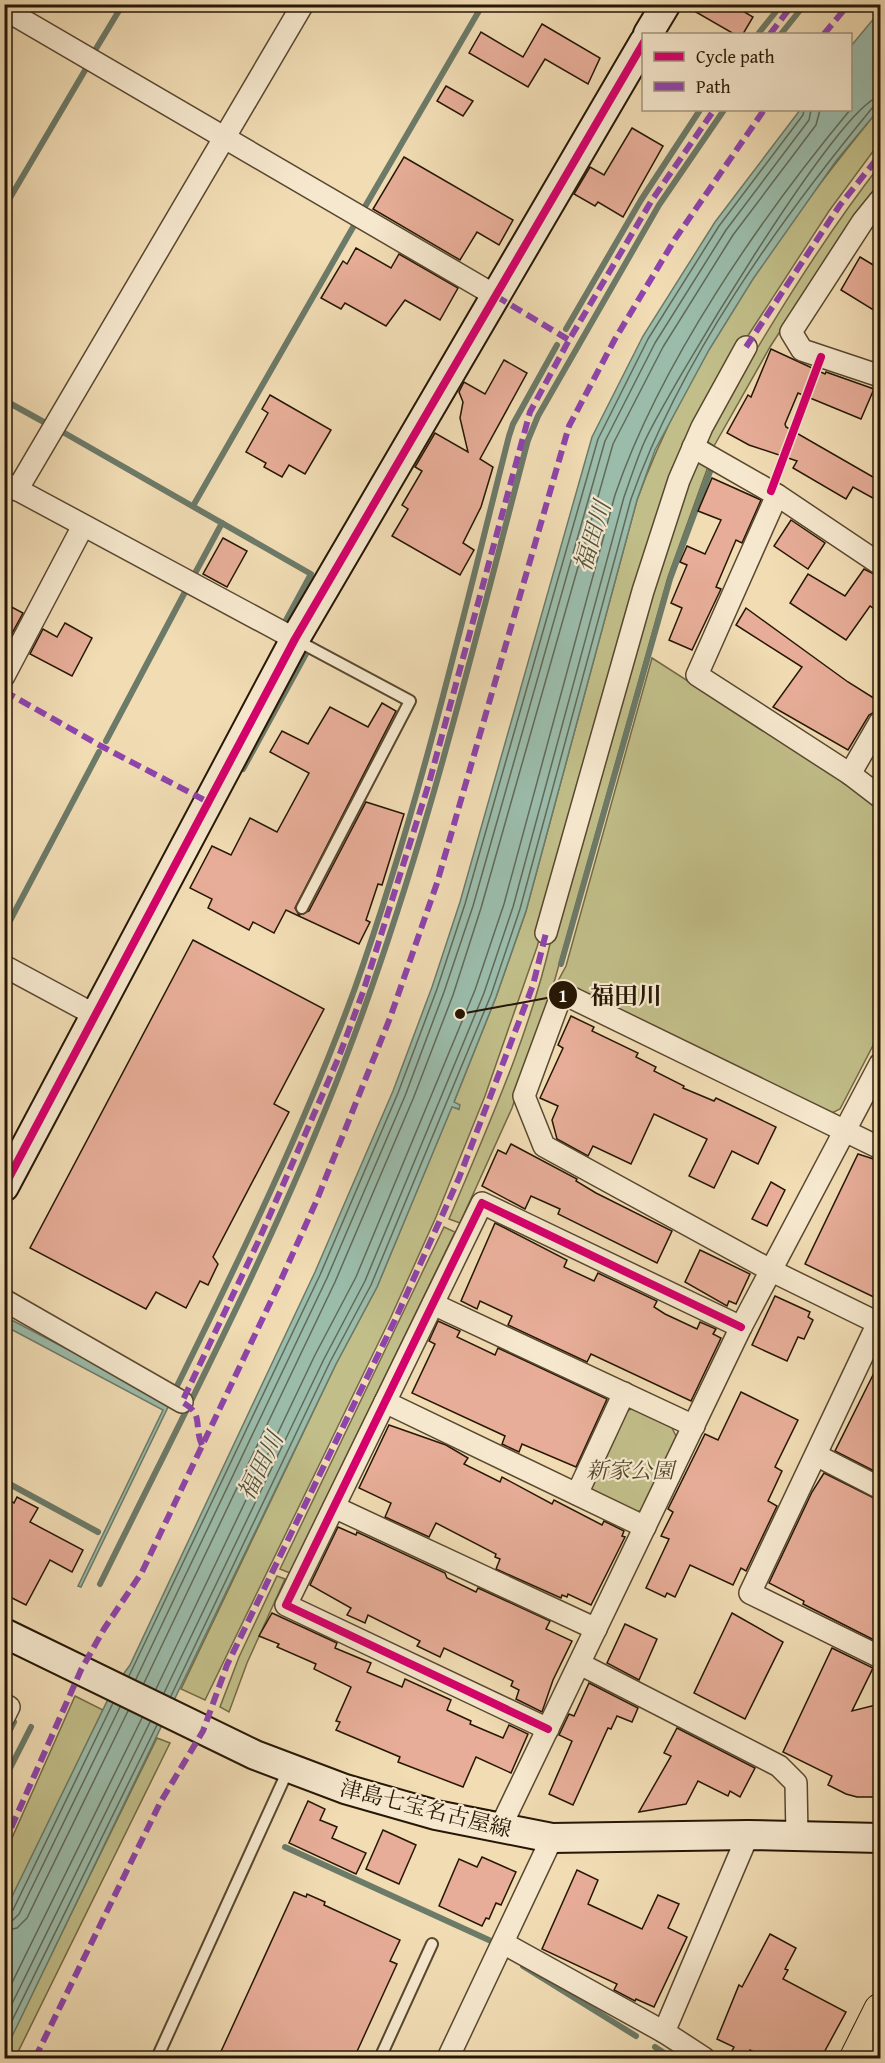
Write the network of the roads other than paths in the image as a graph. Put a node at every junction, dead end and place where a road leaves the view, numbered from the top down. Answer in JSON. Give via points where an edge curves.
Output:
{"nodes":[{"id":1,"x":303,"y":4,"type":"edge"},
{"id":2,"x":666,"y":4,"type":"edge"},
{"id":3,"x":4,"y":9,"type":"edge"},
{"id":4,"x":649,"y":33,"type":"edge"},
{"id":5,"x":642,"y":45,"type":"edge"},
{"id":6,"x":225,"y":139,"type":"junction"},
{"id":7,"x":880,"y":200,"type":"edge"},
{"id":8,"x":496,"y":296,"type":"junction"},
{"id":9,"x":746,"y":347,"type":"dead end"},
{"id":10,"x":880,"y":376,"type":"edge"},
{"id":11,"x":693,"y":447,"type":"junction"},
{"id":12,"x":11,"y":486,"type":"edge"},
{"id":13,"x":777,"y":495,"type":"junction"},
{"id":14,"x":83,"y":526,"type":"junction"},
{"id":15,"x":880,"y":564,"type":"edge"},
{"id":16,"x":295,"y":639,"type":"junction"},
{"id":17,"x":4,"y":676,"type":"edge"},
{"id":18,"x":880,"y":722,"type":"edge"},
{"id":19,"x":850,"y":774,"type":"junction"},
{"id":20,"x":880,"y":796,"type":"edge"},
{"id":21,"x":302,"y":908,"type":"dead end"},
{"id":22,"x":546,"y":933,"type":"dead end"},
{"id":23,"x":4,"y":966,"type":"edge"},
{"id":24,"x":95,"y":1015,"type":"junction"},
{"id":25,"x":880,"y":1064,"type":"edge"},
{"id":26,"x":844,"y":1131,"type":"junction"},
{"id":27,"x":880,"y":1148,"type":"edge"},
{"id":28,"x":4,"y":1186,"type":"edge"},
{"id":29,"x":772,"y":1271,"type":"junction"},
{"id":30,"x":4,"y":1300,"type":"edge"},
{"id":31,"x":433,"y":1304,"type":"junction"},
{"id":32,"x":879,"y":1323,"type":"edge"},
{"id":33,"x":741,"y":1327,"type":"junction"},
{"id":34,"x":624,"y":1393,"type":"junction"},
{"id":35,"x":182,"y":1402,"type":"dead end"},
{"id":36,"x":385,"y":1402,"type":"junction"},
{"id":37,"x":694,"y":1426,"type":"junction"},
{"id":38,"x":816,"y":1455,"type":"junction"},
{"id":39,"x":880,"y":1488,"type":"edge"},
{"id":40,"x":577,"y":1494,"type":"junction"},
{"id":41,"x":334,"y":1507,"type":"junction"},
{"id":42,"x":645,"y":1527,"type":"junction"},
{"id":43,"x":596,"y":1629,"type":"junction"},
{"id":44,"x":4,"y":1633,"type":"edge"},
{"id":45,"x":880,"y":1657,"type":"edge"},
{"id":46,"x":580,"y":1664,"type":"junction"},
{"id":47,"x":4,"y":1704,"type":"edge"},
{"id":48,"x":4,"y":1717,"type":"edge"},
{"id":49,"x":548,"y":1729,"type":"junction"},
{"id":50,"x":289,"y":1768,"type":"junction"},
{"id":51,"x":500,"y":1828,"type":"junction"},
{"id":52,"x":748,"y":1835,"type":"junction"},
{"id":53,"x":797,"y":1836,"type":"junction"},
{"id":54,"x":552,"y":1838,"type":"junction"},
{"id":55,"x":880,"y":1838,"type":"edge"},
{"id":56,"x":503,"y":1942,"type":"junction"},
{"id":57,"x":432,"y":1944,"type":"dead end"},
{"id":58,"x":880,"y":2010,"type":"edge"},
{"id":59,"x":664,"y":2032,"type":"junction"},
{"id":60,"x":158,"y":2058,"type":"edge"},
{"id":61,"x":380,"y":2058,"type":"edge"},
{"id":62,"x":448,"y":2058,"type":"edge"},
{"id":63,"x":704,"y":2058,"type":"edge"},
{"id":64,"x":856,"y":2058,"type":"edge"}],
"edges":[{"from":1,"to":6,"type":"street"},
{"from":2,"to":4,"type":"street"},
{"from":3,"to":6,"type":"street"},
{"from":5,"to":8,"type":"street"},
{"from":6,"to":8,"type":"street"},
{"from":6,"to":12,"type":"street"},
{"from":7,"to":10,"type":"street","via":[[791,332],[802,350]]},
{"from":8,"to":16,"type":"street"},
{"from":9,"to":11,"type":"street"},
{"from":11,"to":13,"type":"street"},
{"from":11,"to":22,"type":"street","via":[[643,591]]},
{"from":12,"to":14,"type":"street"},
{"from":13,"to":15,"type":"street"},
{"from":13,"to":19,"type":"street","via":[[696,675]]},
{"from":14,"to":16,"type":"street"},
{"from":14,"to":17,"type":"street"},
{"from":16,"to":21,"type":"lane","via":[[410,701]]},
{"from":16,"to":24,"type":"street"},
{"from":18,"to":19,"type":"street"},
{"from":19,"to":20,"type":"street"},
{"from":23,"to":24,"type":"street"},
{"from":24,"to":28,"type":"street"},
{"from":25,"to":26,"type":"street"},
{"from":26,"to":27,"type":"street"},
{"from":26,"to":29,"type":"street"},
{"from":26,"to":29,"type":"street","via":[[562,993],[524,1096],[544,1146]]},
{"from":29,"to":32,"type":"street"},
{"from":29,"to":33,"type":"street"},
{"from":30,"to":35,"type":"street"},
{"from":31,"to":33,"type":"street","via":[[482,1203]]},
{"from":31,"to":34,"type":"street"},
{"from":31,"to":36,"type":"street"},
{"from":32,"to":38,"type":"street"},
{"from":33,"to":37,"type":"street"},
{"from":34,"to":37,"type":"street"},
{"from":34,"to":40,"type":"street"},
{"from":36,"to":40,"type":"street"},
{"from":36,"to":41,"type":"street"},
{"from":37,"to":42,"type":"street"},
{"from":38,"to":39,"type":"street"},
{"from":38,"to":45,"type":"street","via":[[750,1593]]},
{"from":40,"to":42,"type":"street"},
{"from":41,"to":43,"type":"street"},
{"from":41,"to":49,"type":"street","via":[[286,1605]]},
{"from":42,"to":43,"type":"street"},
{"from":43,"to":46,"type":"street"},
{"from":44,"to":50,"type":"street","name":"津島七宝名古屋線"},
{"from":46,"to":49,"type":"street"},
{"from":46,"to":53,"type":"street","via":[[778,1766],[796,1783]]},
{"from":47,"to":48,"type":"street","via":[[9,1707]]},
{"from":49,"to":51,"type":"street"},
{"from":50,"to":51,"type":"street","name":"津島七宝名古屋線","via":[[436,1815]]},
{"from":50,"to":60,"type":"lane"},
{"from":51,"to":54,"type":"street","name":"津島七宝名古屋線"},
{"from":52,"to":53,"type":"street","name":"津島七宝名古屋線"},
{"from":52,"to":54,"type":"street","name":"津島七宝名古屋線"},
{"from":52,"to":59,"type":"street"},
{"from":53,"to":55,"type":"street","name":"津島七宝名古屋線"},
{"from":54,"to":56,"type":"street"},
{"from":56,"to":59,"type":"street"},
{"from":56,"to":62,"type":"street"},
{"from":57,"to":61,"type":"lane"},
{"from":58,"to":64,"type":"main road"},
{"from":59,"to":63,"type":"street"}]}
